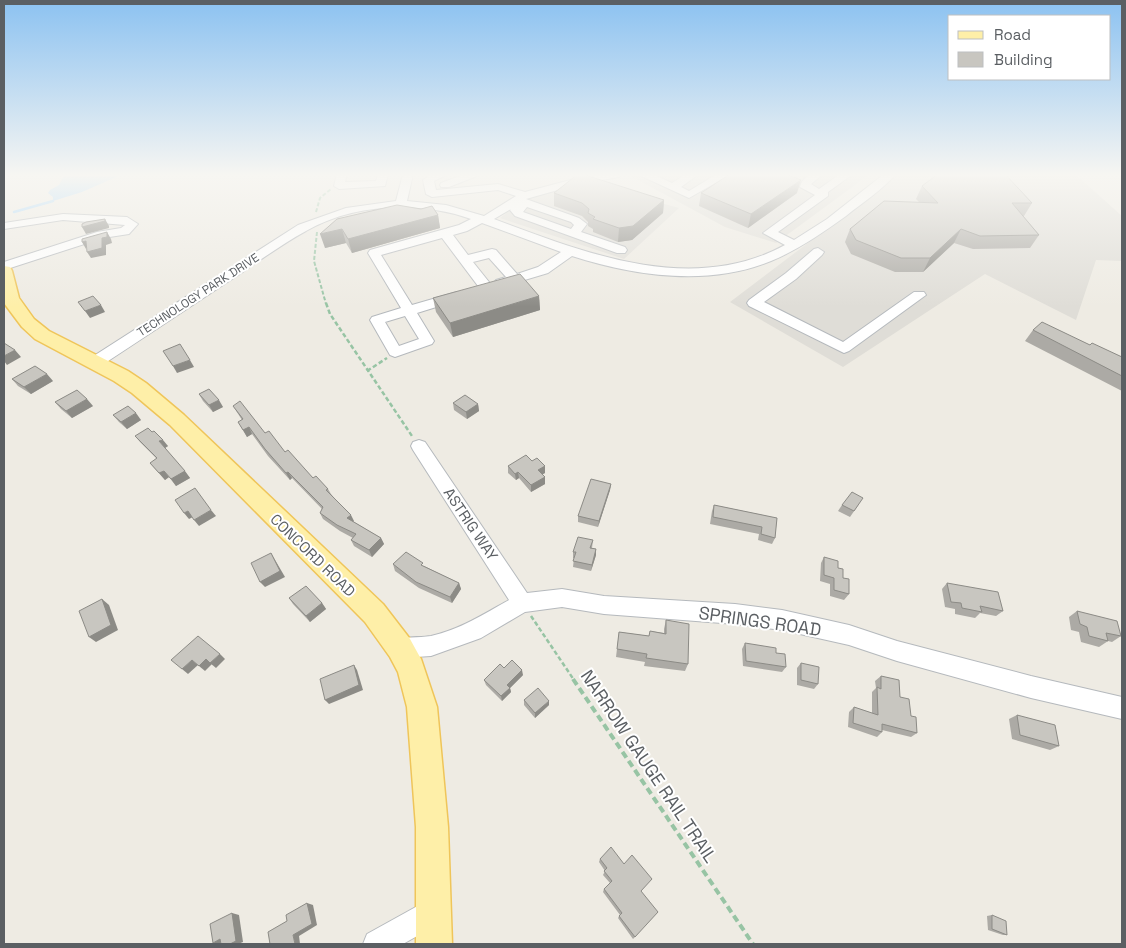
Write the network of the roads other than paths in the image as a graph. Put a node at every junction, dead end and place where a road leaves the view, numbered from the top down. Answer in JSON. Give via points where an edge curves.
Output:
{"nodes":[{"id":1,"x":50,"y":218,"type":"edge"},
{"id":2,"x":92,"y":218,"type":"edge"},
{"id":3,"x":325,"y":218,"type":"edge"},
{"id":4,"x":571,"y":218,"type":"edge"},
{"id":5,"x":796,"y":218,"type":"edge"},
{"id":6,"x":817,"y":218,"type":"edge"},
{"id":7,"x":483,"y":219,"type":"joint"},
{"id":8,"x":4,"y":226,"type":"edge"},
{"id":9,"x":445,"y":233,"type":"junction"},
{"id":10,"x":795,"y":245,"type":"junction"},
{"id":11,"x":621,"y":250,"type":"dead end"},
{"id":12,"x":570,"y":252,"type":"junction"},
{"id":13,"x":818,"y":252,"type":"dead end"},
{"id":14,"x":465,"y":260,"type":"junction"},
{"id":15,"x":4,"y":266,"type":"edge"},
{"id":16,"x":4,"y":271,"type":"edge"},
{"id":17,"x":514,"y":279,"type":"junction"},
{"id":18,"x":486,"y":287,"type":"junction"},
{"id":19,"x":919,"y":295,"type":"dead end"},
{"id":20,"x":408,"y":311,"type":"junction"},
{"id":21,"x":94,"y":363,"type":"junction"},
{"id":22,"x":418,"y":446,"type":"road end"},
{"id":23,"x":522,"y":603,"type":"junction"},
{"id":24,"x":400,"y":648,"type":"junction"},
{"id":25,"x":1122,"y":708,"type":"edge"},
{"id":26,"x":432,"y":912,"type":"junction"},
{"id":27,"x":377,"y":944,"type":"edge"},
{"id":28,"x":434,"y":944,"type":"edge"}],
"edges":[{"from":1,"to":8,"type":"street"},
{"from":2,"to":15,"type":"street","via":[[132,224],[125,231],[94,237]]},
{"from":3,"to":21,"type":"street","name":"TECHNOLOGY PARK DRIVE","via":[[272,247]]},
{"from":4,"to":11,"type":"street","via":[[581,224],[574,234]]},
{"from":5,"to":10,"type":"street","via":[[769,233]]},
{"from":6,"to":10,"type":"street","name":"TECHNOLOGY PARK DRIVE"},
{"from":7,"to":9,"type":"street"},
{"from":7,"to":12,"type":"street","name":"TECHNOLOGY PARK DRIVE"},
{"from":9,"to":14,"type":"street"},
{"from":9,"to":20,"type":"street","via":[[374,253]]},
{"from":10,"to":12,"type":"street","name":"TECHNOLOGY PARK DRIVE","via":[[767,259],[738,268],[677,272],[622,267]]},
{"from":12,"to":17,"type":"street","via":[[543,270]]},
{"from":13,"to":19,"type":"street","via":[[754,302],[844,348]]},
{"from":14,"to":17,"type":"street","via":[[492,253]]},
{"from":14,"to":18,"type":"street"},
{"from":16,"to":21,"type":"main road","name":"CONCORD ROAD","via":[[10,299],[28,323]]},
{"from":17,"to":18,"type":"street"},
{"from":18,"to":20,"type":"street"},
{"from":20,"to":20,"type":"street","via":[[377,320],[395,352],[427,341]]},
{"from":21,"to":24,"type":"main road","name":"CONCORD ROAD","via":[[121,376],[177,420],[374,613]]},
{"from":22,"to":23,"type":"street","name":"ASTRIG WAY"},
{"from":23,"to":24,"type":"street","name":"SPRINGS ROAD","via":[[474,631],[431,646]]},
{"from":23,"to":25,"type":"street","name":"SPRINGS ROAD","via":[[562,598],[604,605],[782,620],[1030,687]]},
{"from":24,"to":26,"type":"main road","name":"CONCORD ROAD","via":[[411,669],[422,708],[432,827]]},
{"from":26,"to":27,"type":"street"},
{"from":26,"to":28,"type":"main road","name":"CONCORD ROAD"}]}
